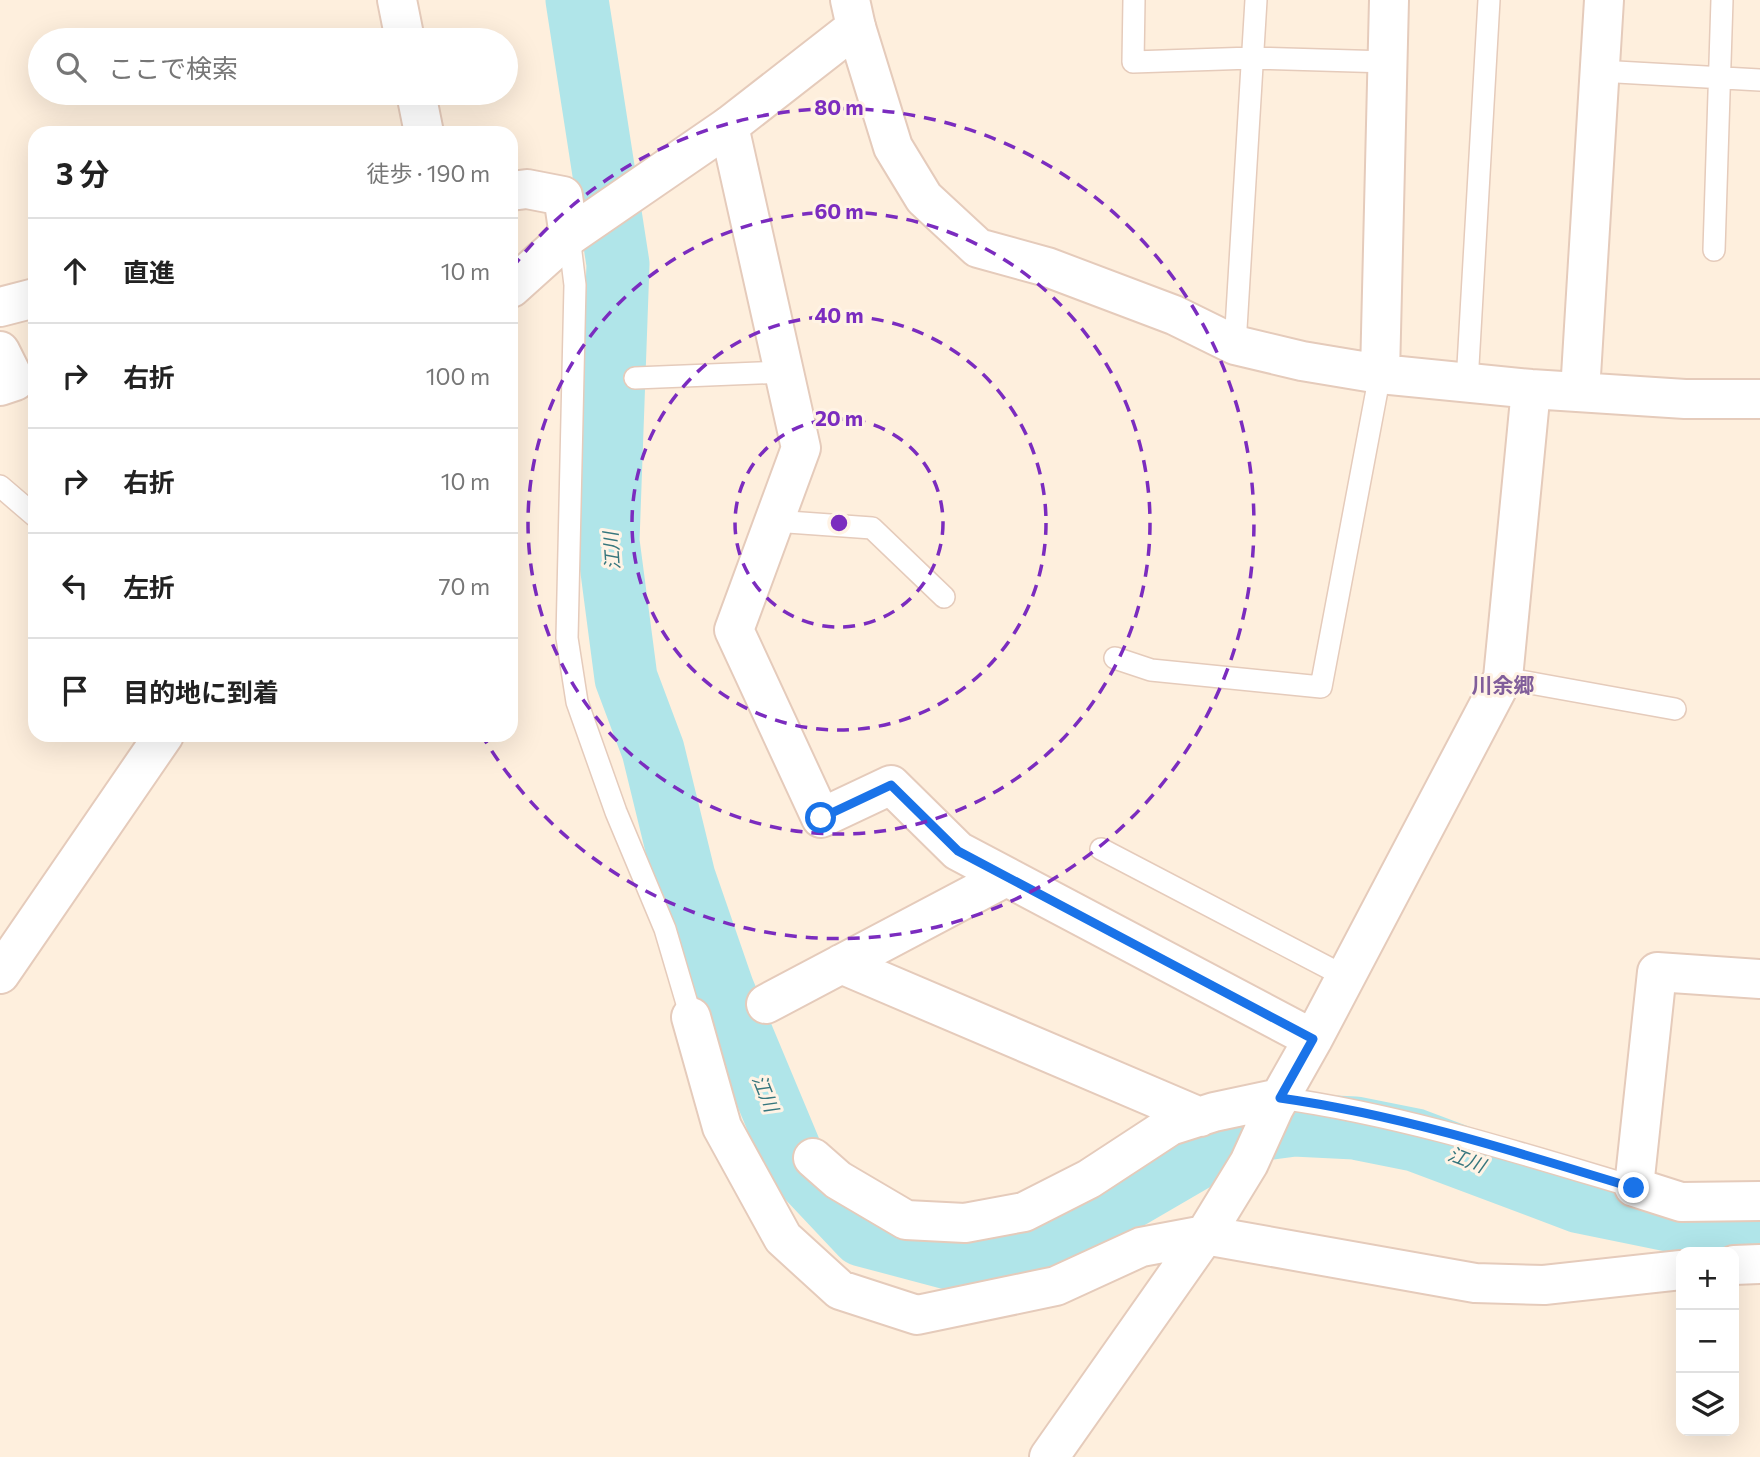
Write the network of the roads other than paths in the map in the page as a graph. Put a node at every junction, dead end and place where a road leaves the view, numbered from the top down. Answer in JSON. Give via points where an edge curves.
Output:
{"nodes":[{"id":1,"x":397,"y":0,"type":"edge"},
{"id":2,"x":1134,"y":0,"type":"edge"},
{"id":3,"x":1256,"y":0,"type":"edge"},
{"id":4,"x":1389,"y":0,"type":"edge"},
{"id":5,"x":1489,"y":0,"type":"edge"},
{"id":6,"x":1604,"y":0,"type":"edge"},
{"id":7,"x":1722,"y":0,"type":"edge"},
{"id":8,"x":853,"y":14,"type":"edge"},
{"id":9,"x":403,"y":28,"type":"edge"},
{"id":10,"x":1252,"y":58,"type":"junction"},
{"id":11,"x":1388,"y":62,"type":"junction"},
{"id":12,"x":1599,"y":71,"type":"junction"},
{"id":13,"x":1719,"y":79,"type":"junction"},
{"id":14,"x":1760,"y":80,"type":"edge"},
{"id":15,"x":418,"y":105,"type":"edge"},
{"id":16,"x":423,"y":126,"type":"edge"},
{"id":17,"x":729,"y":126,"type":"junction"},
{"id":18,"x":518,"y":190,"type":"edge"},
{"id":19,"x":578,"y":230,"type":"junction"},
{"id":20,"x":1714,"y":250,"type":"dead end"},
{"id":21,"x":518,"y":282,"type":"edge"},
{"id":22,"x":28,"y":300,"type":"edge"},
{"id":23,"x":0,"y":307,"type":"edge"},
{"id":24,"x":1235,"y":345,"type":"junction"},
{"id":25,"x":0,"y":351,"type":"edge"},
{"id":26,"x":784,"y":372,"type":"junction"},
{"id":27,"x":1380,"y":374,"type":"junction"},
{"id":28,"x":635,"y":378,"type":"dead end"},
{"id":29,"x":1467,"y":383,"type":"junction"},
{"id":30,"x":0,"y":386,"type":"edge"},
{"id":31,"x":1531,"y":389,"type":"junction"},
{"id":32,"x":1580,"y":392,"type":"junction"},
{"id":33,"x":1760,"y":399,"type":"edge"},
{"id":34,"x":0,"y":486,"type":"edge"},
{"id":35,"x":28,"y":510,"type":"edge"},
{"id":36,"x":774,"y":521,"type":"junction"},
{"id":37,"x":944,"y":597,"type":"dead end"},
{"id":38,"x":1115,"y":658,"type":"dead end"},
{"id":39,"x":1503,"y":678,"type":"junction"},
{"id":40,"x":1675,"y":709,"type":"dead end"},
{"id":41,"x":159,"y":742,"type":"edge"},
{"id":42,"x":1101,"y":849,"type":"dead end"},
{"id":43,"x":1006,"y":877,"type":"junction"},
{"id":44,"x":841,"y":964,"type":"junction"},
{"id":45,"x":0,"y":974,"type":"edge"},
{"id":46,"x":1346,"y":976,"type":"junction"},
{"id":47,"x":1760,"y":979,"type":"edge"},
{"id":48,"x":766,"y":1004,"type":"dead end"},
{"id":49,"x":691,"y":1017,"type":"joint"},
{"id":50,"x":1313,"y":1039,"type":"junction"},
{"id":51,"x":1277,"y":1103,"type":"junction"},
{"id":52,"x":1200,"y":1117,"type":"junction"},
{"id":53,"x":813,"y":1158,"type":"dead end"},
{"id":54,"x":1634,"y":1188,"type":"junction"},
{"id":55,"x":1760,"y":1201,"type":"edge"},
{"id":56,"x":1205,"y":1235,"type":"junction"},
{"id":57,"x":1760,"y":1264,"type":"edge"},
{"id":58,"x":1739,"y":1265,"type":"edge"},
{"id":59,"x":1676,"y":1271,"type":"edge"},
{"id":60,"x":1049,"y":1457,"type":"edge"}],
"edges":[{"from":1,"to":9,"type":"street"},
{"from":2,"to":10,"type":"lane","via":[[1133,62]]},
{"from":3,"to":10,"type":"lane"},
{"from":4,"to":11,"type":"street"},
{"from":5,"to":29,"type":"lane"},
{"from":6,"to":12,"type":"street"},
{"from":7,"to":13,"type":"lane"},
{"from":8,"to":17,"type":"street"},
{"from":8,"to":24,"type":"street","via":[[893,147],[924,198],[978,248],[1046,267],[1174,315]]},
{"from":10,"to":11,"type":"lane"},
{"from":10,"to":24,"type":"lane"},
{"from":11,"to":27,"type":"street"},
{"from":12,"to":13,"type":"lane"},
{"from":12,"to":32,"type":"street"},
{"from":13,"to":14,"type":"lane"},
{"from":13,"to":20,"type":"lane"},
{"from":15,"to":16,"type":"street"},
{"from":17,"to":19,"type":"street"},
{"from":17,"to":26,"type":"street"},
{"from":18,"to":19,"type":"street","via":[[563,196]]},
{"from":19,"to":21,"type":"street"},
{"from":19,"to":49,"type":"lane","via":[[567,638],[572,675],[616,812],[665,929]]},
{"from":22,"to":23,"type":"street"},
{"from":24,"to":27,"type":"street"},
{"from":25,"to":30,"type":"street","via":[[15,381]]},
{"from":26,"to":28,"type":"lane"},
{"from":26,"to":36,"type":"street","via":[[800,448]]},
{"from":27,"to":29,"type":"street"},
{"from":27,"to":38,"type":"lane","via":[[1321,687],[1151,670]]},
{"from":29,"to":31,"type":"street"},
{"from":31,"to":32,"type":"street"},
{"from":31,"to":39,"type":"street"},
{"from":32,"to":33,"type":"street"},
{"from":34,"to":35,"type":"lane"},
{"from":36,"to":37,"type":"lane","via":[[872,528]]},
{"from":36,"to":43,"type":"street","via":[[734,630],[821,818],[891,785],[958,851]]},
{"from":39,"to":40,"type":"lane"},
{"from":39,"to":46,"type":"street"},
{"from":41,"to":45,"type":"street"},
{"from":42,"to":46,"type":"lane"},
{"from":43,"to":44,"type":"street"},
{"from":43,"to":50,"type":"street"},
{"from":44,"to":48,"type":"street"},
{"from":44,"to":52,"type":"street"},
{"from":46,"to":50,"type":"street"},
{"from":47,"to":54,"type":"street","via":[[1657,972]]},
{"from":49,"to":56,"type":"street","via":[[722,1127],[746,1171],[783,1238],[840,1290],[917,1315],[1056,1286],[1141,1247]]},
{"from":50,"to":51,"type":"street"},
{"from":51,"to":52,"type":"street"},
{"from":51,"to":54,"type":"lane","via":[[1323,1104],[1451,1132]]},
{"from":51,"to":56,"type":"street","via":[[1249,1163]]},
{"from":52,"to":53,"type":"street","via":[[1170,1126],[1089,1179],[1024,1212],[965,1223],[906,1220],[838,1180]]},
{"from":54,"to":55,"type":"street","via":[[1681,1202]]},
{"from":56,"to":59,"type":"street","via":[[1475,1283],[1544,1285]]},
{"from":56,"to":60,"type":"street"},
{"from":57,"to":58,"type":"street"}]}
